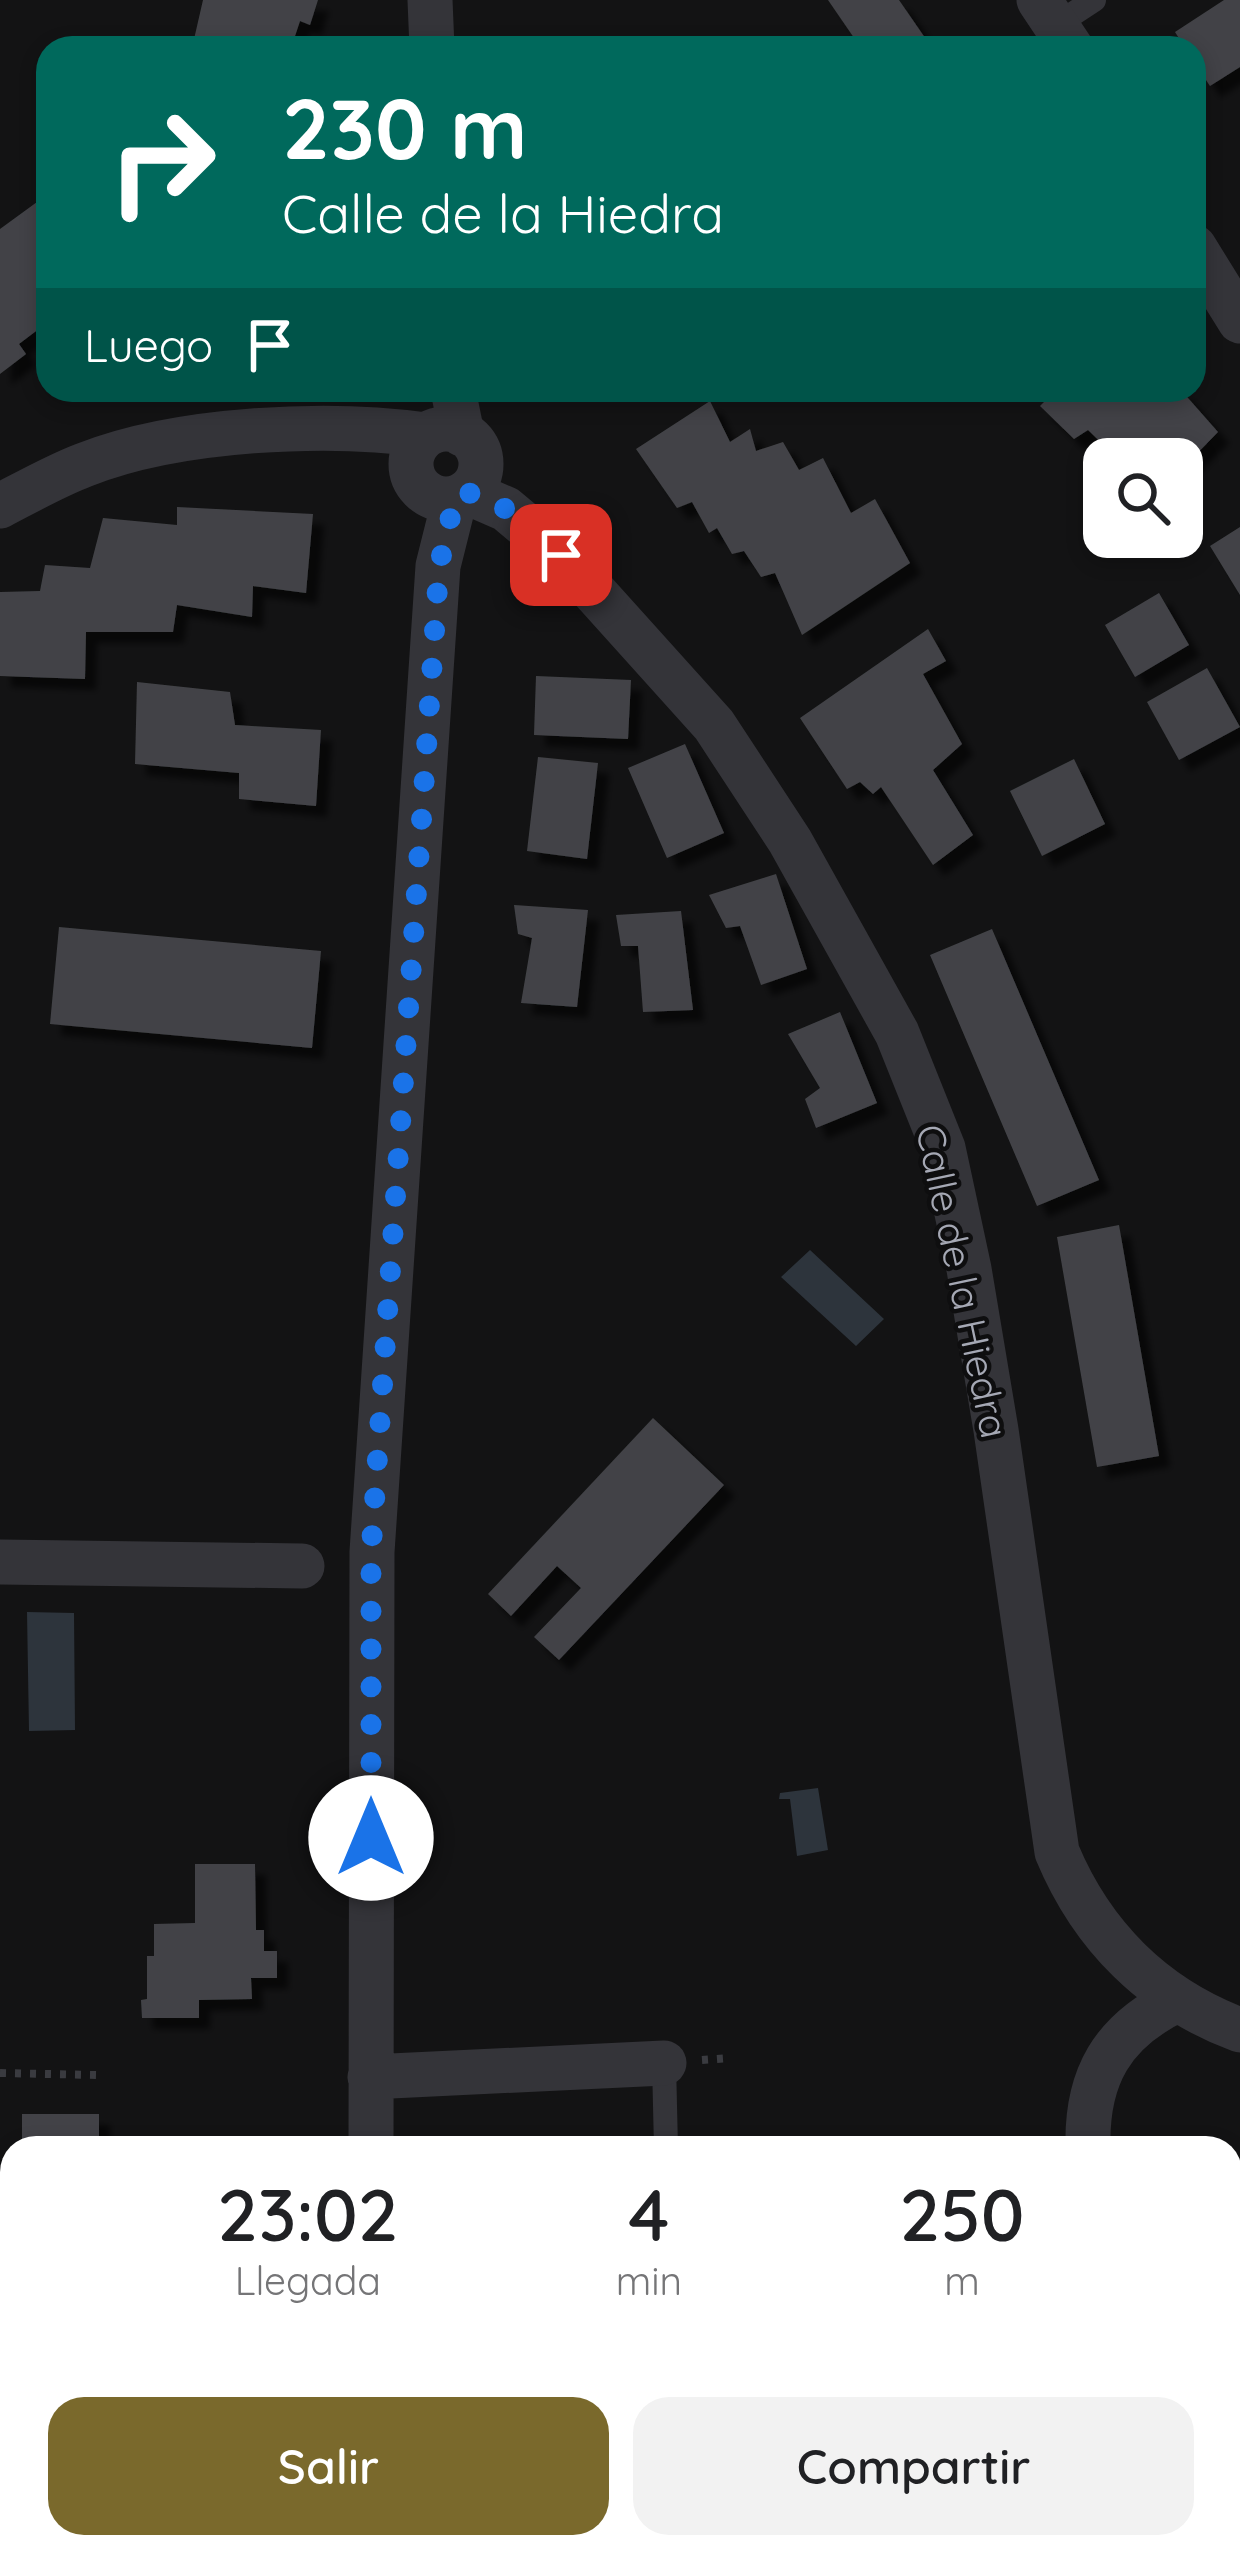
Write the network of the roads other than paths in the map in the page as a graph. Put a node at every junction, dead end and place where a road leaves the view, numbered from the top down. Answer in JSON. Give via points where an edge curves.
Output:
{"nodes":[{"id":1,"x":430,"y":0,"type":"edge"},
{"id":2,"x":432,"y":36,"type":"edge"},
{"id":3,"x":1206,"y":266,"type":"edge"},
{"id":4,"x":1240,"y":321,"type":"edge"},
{"id":5,"x":443,"y":416,"type":"edge"},
{"id":6,"x":449,"y":494,"type":"junction"},
{"id":7,"x":0,"y":506,"type":"edge"},
{"id":8,"x":0,"y":1562,"type":"edge"},
{"id":9,"x":302,"y":1566,"type":"dead end"},
{"id":10,"x":1177,"y":2000,"type":"junction"},
{"id":11,"x":1240,"y":2030,"type":"edge"},
{"id":12,"x":664,"y":2063,"type":"joint"},
{"id":13,"x":370,"y":2077,"type":"junction"},
{"id":14,"x":371,"y":2136,"type":"edge"},
{"id":15,"x":665,"y":2136,"type":"edge"},
{"id":16,"x":1089,"y":2136,"type":"edge"}],
"edges":[{"from":1,"to":2,"type":"street"},
{"from":3,"to":4,"type":"street"},
{"from":5,"to":6,"type":"street","via":[[414,450],[411,468]]},
{"from":5,"to":6,"type":"street","via":[[475,445],[481,462],[477,479]]},
{"from":5,"to":7,"type":"street","via":[[154,446],[86,464]]},
{"from":6,"to":10,"type":"street","name":"Calle de la Hiedra","via":[[506,509],[561,555],[714,725],[898,1033],[943,1148],[969,1269],[1057,1852],[1072,1890],[1116,1949]]},
{"from":6,"to":13,"type":"street","via":[[371,1552]]},
{"from":8,"to":9,"type":"street"},
{"from":10,"to":11,"type":"street","name":"Calle de la Hiedra"},
{"from":10,"to":16,"type":"street","via":[[1142,2021],[1104,2063]]},
{"from":12,"to":13,"type":"street"},
{"from":12,"to":15,"type":"lane"},
{"from":13,"to":14,"type":"street"}]}
